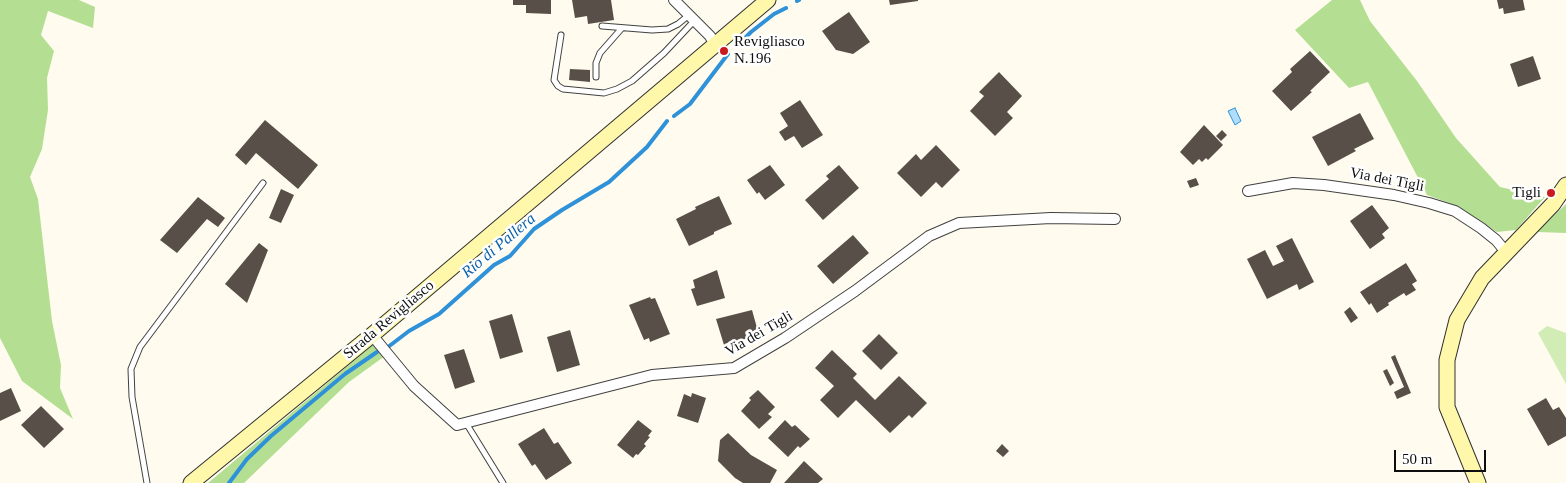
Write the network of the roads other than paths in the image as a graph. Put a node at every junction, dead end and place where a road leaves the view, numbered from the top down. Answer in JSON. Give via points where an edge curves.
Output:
{"nodes":[{"id":1,"x":768,"y":0,"type":"edge"},
{"id":2,"x":678,"y":1,"type":"edge"},
{"id":3,"x":692,"y":17,"type":"junction"},
{"id":4,"x":602,"y":26,"type":"dead end"},
{"id":5,"x":622,"y":28,"type":"junction"},
{"id":6,"x":561,"y":36,"type":"dead end"},
{"id":7,"x":715,"y":45,"type":"junction"},
{"id":8,"x":596,"y":76,"type":"dead end"},
{"id":9,"x":263,"y":183,"type":"dead end"},
{"id":10,"x":1566,"y":186,"type":"edge"},
{"id":11,"x":1248,"y":191,"type":"dead end"},
{"id":12,"x":1115,"y":219,"type":"dead end"},
{"id":13,"x":1506,"y":252,"type":"junction"},
{"id":14,"x":372,"y":335,"type":"junction"},
{"id":15,"x":466,"y":422,"type":"junction"},
{"id":16,"x":146,"y":483,"type":"edge"},
{"id":17,"x":191,"y":483,"type":"edge"},
{"id":18,"x":503,"y":483,"type":"edge"},
{"id":19,"x":1478,"y":483,"type":"edge"}],
"edges":[{"from":1,"to":7,"type":"street","name":"Strada Revigliasco"},
{"from":2,"to":3,"type":"street"},
{"from":3,"to":5,"type":"lane","via":[[668,29]]},
{"from":3,"to":6,"type":"lane","via":[[664,53],[632,81],[604,93],[558,86],[554,80]]},
{"from":3,"to":7,"type":"street"},
{"from":4,"to":5,"type":"lane"},
{"from":5,"to":8,"type":"lane","via":[[600,53]]},
{"from":7,"to":14,"type":"street","name":"Strada Revigliasco"},
{"from":9,"to":16,"type":"lane","via":[[140,347],[131,369],[132,397]]},
{"from":10,"to":13,"type":"street"},
{"from":11,"to":13,"type":"street","name":"Via dei Tigli","via":[[1293,183],[1324,185],[1429,203],[1468,220]]},
{"from":12,"to":15,"type":"street","name":"Via dei Tigli","via":[[1051,218],[959,223],[929,236],[785,338],[734,368],[652,375]]},
{"from":13,"to":19,"type":"street","via":[[1482,278],[1457,320],[1447,360],[1447,407]]},
{"from":14,"to":15,"type":"street","via":[[414,386],[457,425]]},
{"from":14,"to":17,"type":"street","name":"Strada Revigliasco"},
{"from":15,"to":18,"type":"lane"}]}
